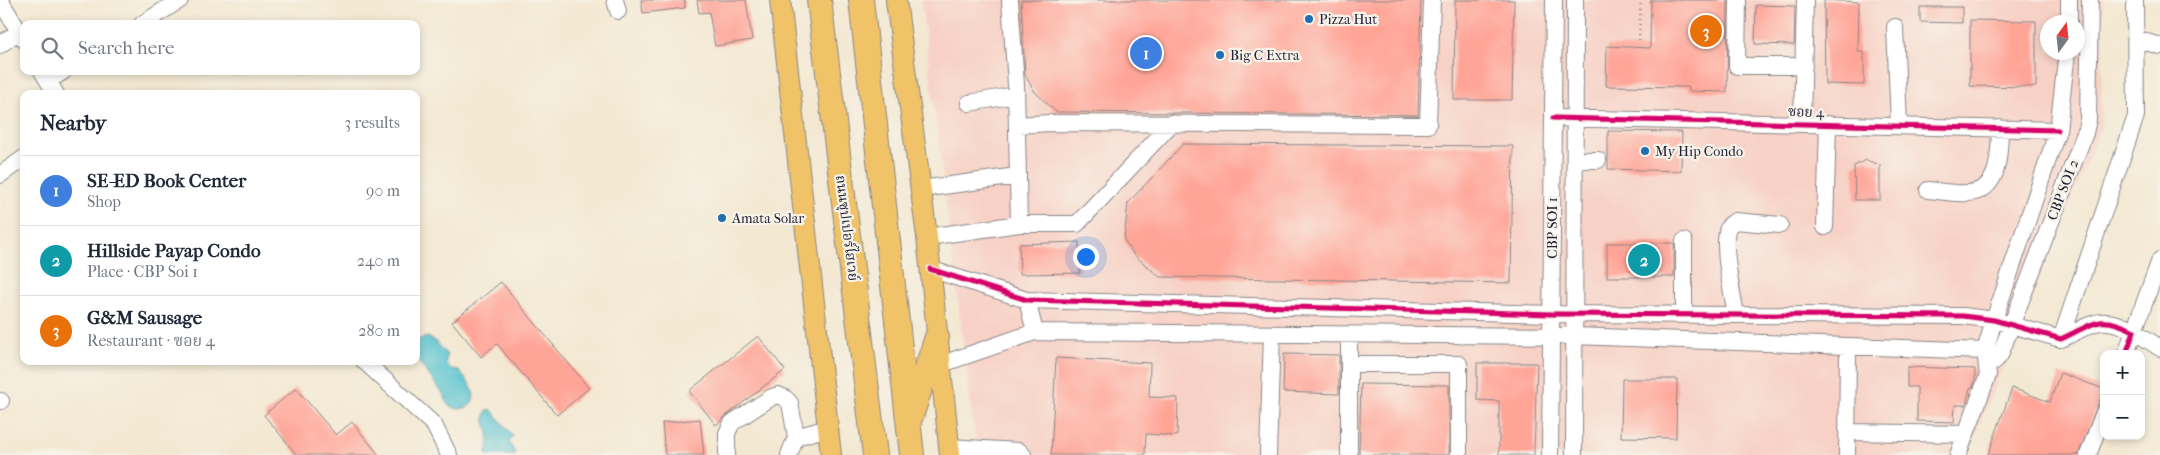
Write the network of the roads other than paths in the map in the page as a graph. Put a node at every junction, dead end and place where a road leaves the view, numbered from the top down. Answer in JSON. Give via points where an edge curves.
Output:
{"nodes":[{"id":1,"x":0,"y":0,"type":"edge"},
{"id":2,"x":180,"y":0,"type":"edge"},
{"id":3,"x":780,"y":0,"type":"edge"},
{"id":4,"x":819,"y":0,"type":"edge"},
{"id":5,"x":860,"y":0,"type":"edge"},
{"id":6,"x":896,"y":0,"type":"edge"},
{"id":7,"x":1010,"y":0,"type":"edge"},
{"id":8,"x":1432,"y":0,"type":"edge"},
{"id":9,"x":1554,"y":0,"type":"edge"},
{"id":10,"x":1575,"y":0,"type":"edge"},
{"id":11,"x":1738,"y":0,"type":"edge"},
{"id":12,"x":1806,"y":0,"type":"edge"},
{"id":13,"x":2070,"y":0,"type":"edge"},
{"id":14,"x":2090,"y":0,"type":"edge"},
{"id":15,"x":2136,"y":0,"type":"edge"},
{"id":16,"x":2069,"y":15,"type":"edge"},
{"id":17,"x":148,"y":20,"type":"edge"},
{"id":18,"x":1895,"y":26,"type":"dead end"},
{"id":19,"x":20,"y":33,"type":"edge"},
{"id":20,"x":20,"y":35,"type":"edge"},
{"id":21,"x":2136,"y":39,"type":"junction"},
{"id":22,"x":0,"y":45,"type":"edge"},
{"id":23,"x":2160,"y":46,"type":"edge"},
{"id":24,"x":2066,"y":60,"type":"edge"},
{"id":25,"x":1804,"y":66,"type":"junction"},
{"id":26,"x":1016,"y":95,"type":"junction"},
{"id":27,"x":969,"y":102,"type":"dead end"},
{"id":28,"x":1553,"y":118,"type":"junction"},
{"id":29,"x":1574,"y":118,"type":"junction"},
{"id":30,"x":1802,"y":123,"type":"junction"},
{"id":31,"x":1172,"y":124,"type":"junction"},
{"id":32,"x":1828,"y":124,"type":"junction"},
{"id":33,"x":1017,"y":125,"type":"junction"},
{"id":34,"x":1899,"y":126,"type":"junction"},
{"id":35,"x":2000,"y":128,"type":"junction"},
{"id":36,"x":2058,"y":130,"type":"junction"},
{"id":37,"x":1574,"y":160,"type":"junction"},
{"id":38,"x":1598,"y":160,"type":"dead end"},
{"id":39,"x":20,"y":161,"type":"edge"},
{"id":40,"x":0,"y":175,"type":"edge"},
{"id":41,"x":1017,"y":176,"type":"junction"},
{"id":42,"x":921,"y":189,"type":"junction"},
{"id":43,"x":1928,"y":190,"type":"dead end"},
{"id":44,"x":1019,"y":224,"type":"junction"},
{"id":45,"x":1780,"y":225,"type":"dead end"},
{"id":46,"x":1826,"y":227,"type":"dead end"},
{"id":47,"x":927,"y":237,"type":"junction"},
{"id":48,"x":1684,"y":241,"type":"dead end"},
{"id":49,"x":2160,"y":260,"type":"edge"},
{"id":50,"x":930,"y":270,"type":"junction"},
{"id":51,"x":1027,"y":300,"type":"junction"},
{"id":52,"x":1574,"y":313,"type":"junction"},
{"id":53,"x":1551,"y":314,"type":"junction"},
{"id":54,"x":1684,"y":314,"type":"junction"},
{"id":55,"x":1736,"y":314,"type":"junction"},
{"id":56,"x":1994,"y":320,"type":"junction"},
{"id":57,"x":2010,"y":325,"type":"junction"},
{"id":58,"x":2134,"y":331,"type":"junction"},
{"id":59,"x":1035,"y":332,"type":"junction"},
{"id":60,"x":1272,"y":334,"type":"junction"},
{"id":61,"x":1349,"y":334,"type":"junction"},
{"id":62,"x":1551,"y":336,"type":"junction"},
{"id":63,"x":1574,"y":336,"type":"junction"},
{"id":64,"x":937,"y":337,"type":"junction"},
{"id":65,"x":2061,"y":339,"type":"junction"},
{"id":66,"x":1848,"y":346,"type":"junction"},
{"id":67,"x":2160,"y":348,"type":"edge"},
{"id":68,"x":2127,"y":350,"type":"edge"},
{"id":69,"x":1992,"y":353,"type":"junction"},
{"id":70,"x":1349,"y":364,"type":"junction"},
{"id":71,"x":368,"y":365,"type":"edge"},
{"id":72,"x":940,"y":365,"type":"junction"},
{"id":73,"x":2100,"y":423,"type":"edge"},
{"id":74,"x":908,"y":426,"type":"junction"},
{"id":75,"x":828,"y":428,"type":"junction"},
{"id":76,"x":1847,"y":432,"type":"junction"},
{"id":77,"x":1966,"y":434,"type":"junction"},
{"id":78,"x":796,"y":437,"type":"junction"},
{"id":79,"x":949,"y":451,"type":"edge"},
{"id":80,"x":1964,"y":453,"type":"edge"},
{"id":81,"x":449,"y":455,"type":"edge"},
{"id":82,"x":727,"y":455,"type":"edge"},
{"id":83,"x":789,"y":455,"type":"edge"},
{"id":84,"x":831,"y":455,"type":"edge"},
{"id":85,"x":875,"y":455,"type":"edge"},
{"id":86,"x":912,"y":455,"type":"edge"},
{"id":87,"x":1023,"y":455,"type":"edge"},
{"id":88,"x":1268,"y":455,"type":"edge"},
{"id":89,"x":1349,"y":455,"type":"edge"},
{"id":90,"x":1459,"y":455,"type":"edge"},
{"id":91,"x":1550,"y":455,"type":"edge"},
{"id":92,"x":1574,"y":455,"type":"edge"},
{"id":93,"x":1847,"y":455,"type":"edge"},
{"id":94,"x":2088,"y":455,"type":"edge"}],
"edges":[{"from":1,"to":19,"type":"street"},
{"from":2,"to":17,"type":"street"},
{"from":3,"to":75,"type":"main road"},
{"from":4,"to":85,"type":"highway","name":"ถนนซุปเปอร์ไฮเวย์"},
{"from":5,"to":74,"type":"highway"},
{"from":6,"to":42,"type":"main road"},
{"from":7,"to":26,"type":"street"},
{"from":8,"to":31,"type":"street","via":[[1428,125]]},
{"from":9,"to":28,"type":"street","name":"CBP SOI 1"},
{"from":10,"to":29,"type":"street","name":"CBP SOI 1"},
{"from":11,"to":25,"type":"street","via":[[1736,66]]},
{"from":12,"to":25,"type":"street"},
{"from":13,"to":16,"type":"street"},
{"from":14,"to":57,"type":"street","name":"CBP SOI 2","via":[[2085,133]]},
{"from":15,"to":21,"type":"street"},
{"from":18,"to":34,"type":"street"},
{"from":20,"to":22,"type":"street"},
{"from":21,"to":23,"type":"street"},
{"from":21,"to":65,"type":"street","via":[[2136,116]]},
{"from":24,"to":36,"type":"street","name":"CBP SOI 2"},
{"from":25,"to":30,"type":"street"},
{"from":26,"to":27,"type":"street"},
{"from":26,"to":33,"type":"street"},
{"from":28,"to":29,"type":"street","name":"ซอย 4"},
{"from":28,"to":53,"type":"street","name":"CBP SOI 1"},
{"from":29,"to":30,"type":"street","name":"ซอย 4"},
{"from":29,"to":37,"type":"street","name":"CBP SOI 1"},
{"from":30,"to":32,"type":"street","name":"ซอย 4"},
{"from":31,"to":33,"type":"street"},
{"from":31,"to":44,"type":"street","via":[[1077,224]]},
{"from":32,"to":34,"type":"street","name":"ซอย 4"},
{"from":32,"to":46,"type":"street"},
{"from":33,"to":41,"type":"street"},
{"from":34,"to":35,"type":"street","name":"ซอย 4"},
{"from":35,"to":36,"type":"street","name":"ซอย 4"},
{"from":35,"to":43,"type":"street","via":[[1999,160],[1988,186],[1968,194]]},
{"from":36,"to":56,"type":"street","name":"CBP SOI 2"},
{"from":37,"to":38,"type":"street"},
{"from":37,"to":52,"type":"street","name":"CBP SOI 1"},
{"from":39,"to":40,"type":"street"},
{"from":41,"to":42,"type":"street"},
{"from":41,"to":44,"type":"street"},
{"from":42,"to":47,"type":"main road"},
{"from":44,"to":47,"type":"street"},
{"from":45,"to":55,"type":"street","via":[[1735,221],[1729,226],[1726,262]]},
{"from":47,"to":50,"type":"main road"},
{"from":48,"to":54,"type":"street"},
{"from":49,"to":58,"type":"street"},
{"from":50,"to":51,"type":"street"},
{"from":50,"to":64,"type":"main road"},
{"from":51,"to":53,"type":"street"},
{"from":51,"to":59,"type":"street"},
{"from":52,"to":53,"type":"street"},
{"from":52,"to":54,"type":"street"},
{"from":52,"to":63,"type":"street","name":"CBP SOI 1"},
{"from":53,"to":62,"type":"street","name":"CBP SOI 1"},
{"from":54,"to":55,"type":"street"},
{"from":55,"to":56,"type":"street","via":[[1963,316]]},
{"from":56,"to":57,"type":"street"},
{"from":56,"to":69,"type":"street","name":"CBP SOI 2"},
{"from":57,"to":65,"type":"street"},
{"from":57,"to":69,"type":"street","name":"CBP SOI 2"},
{"from":58,"to":65,"type":"street","via":[[2116,322],[2101,320]]},
{"from":58,"to":67,"type":"street"},
{"from":58,"to":68,"type":"street"},
{"from":59,"to":60,"type":"street"},
{"from":59,"to":72,"type":"street"},
{"from":60,"to":61,"type":"street"},
{"from":60,"to":88,"type":"street"},
{"from":61,"to":62,"type":"street"},
{"from":61,"to":70,"type":"street"},
{"from":62,"to":63,"type":"street"},
{"from":62,"to":91,"type":"street","name":"CBP SOI 1"},
{"from":63,"to":66,"type":"street"},
{"from":63,"to":92,"type":"street","name":"CBP SOI 1"},
{"from":64,"to":72,"type":"main road"},
{"from":64,"to":74,"type":"highway"},
{"from":66,"to":69,"type":"street"},
{"from":66,"to":76,"type":"street"},
{"from":69,"to":77,"type":"street","name":"CBP SOI 2"},
{"from":70,"to":89,"type":"street"},
{"from":70,"to":90,"type":"street","via":[[1459,364]]},
{"from":71,"to":81,"type":"street","via":[[434,425]]},
{"from":72,"to":79,"type":"main road"},
{"from":73,"to":94,"type":"street"},
{"from":74,"to":86,"type":"highway"},
{"from":75,"to":78,"type":"street"},
{"from":75,"to":84,"type":"main road"},
{"from":76,"to":77,"type":"street"},
{"from":76,"to":93,"type":"street"},
{"from":77,"to":80,"type":"street","name":"CBP SOI 2"},
{"from":78,"to":82,"type":"street","via":[[790,403],[778,395],[732,423],[727,433]]},
{"from":78,"to":83,"type":"street"},
{"from":79,"to":87,"type":"street","via":[[1019,451]]}]}
